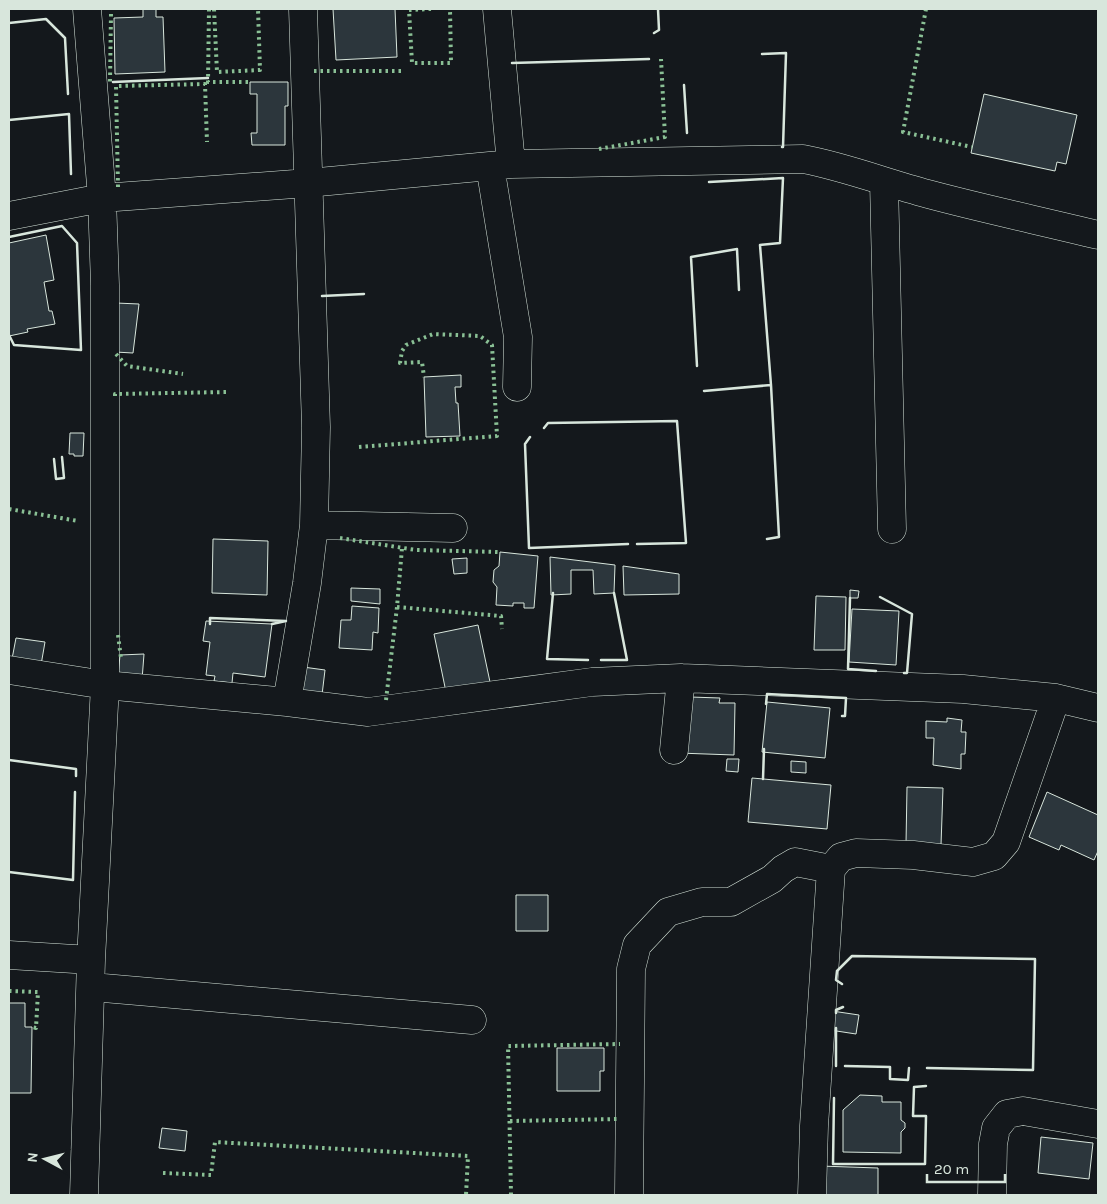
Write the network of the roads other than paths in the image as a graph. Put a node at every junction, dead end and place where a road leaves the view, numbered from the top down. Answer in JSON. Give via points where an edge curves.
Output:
{"nodes":[{"id":1,"x":87,"y":9,"type":"edge"},
{"id":2,"x":303,"y":9,"type":"edge"},
{"id":3,"x":497,"y":9,"type":"edge"},
{"id":4,"x":501,"y":165,"type":"junction"},
{"id":5,"x":884,"y":182,"type":"junction"},
{"id":6,"x":308,"y":183,"type":"junction"},
{"id":7,"x":102,"y":198,"type":"junction"},
{"id":8,"x":9,"y":216,"type":"edge"},
{"id":9,"x":1098,"y":235,"type":"edge"},
{"id":10,"x":516,"y":387,"type":"dead end"},
{"id":11,"x":314,"y":525,"type":"junction"},
{"id":12,"x":453,"y":528,"type":"dead end"},
{"id":13,"x":892,"y":529,"type":"dead end"},
{"id":14,"x":9,"y":670,"type":"edge"},
{"id":15,"x":681,"y":678,"type":"junction"},
{"id":16,"x":106,"y":685,"type":"junction"},
{"id":17,"x":1056,"y":698,"type":"junction"},
{"id":18,"x":287,"y":702,"type":"junction"},
{"id":19,"x":1098,"y":708,"type":"edge"},
{"id":20,"x":674,"y":750,"type":"dead end"},
{"id":21,"x":831,"y":869,"type":"junction"},
{"id":22,"x":9,"y":955,"type":"edge"},
{"id":23,"x":92,"y":960,"type":"junction"},
{"id":24,"x":92,"y":988,"type":"junction"},
{"id":25,"x":472,"y":1020,"type":"dead end"},
{"id":26,"x":1098,"y":1124,"type":"edge"},
{"id":27,"x":84,"y":1195,"type":"edge"},
{"id":28,"x":629,"y":1195,"type":"edge"},
{"id":29,"x":812,"y":1195,"type":"edge"},
{"id":30,"x":992,"y":1195,"type":"edge"}],
"edges":[{"from":1,"to":7,"type":"street"},
{"from":2,"to":6,"type":"street"},
{"from":3,"to":4,"type":"street"},
{"from":4,"to":5,"type":"street","via":[[803,160],[832,165]]},
{"from":4,"to":6,"type":"street"},
{"from":4,"to":10,"type":"street","via":[[518,336]]},
{"from":5,"to":9,"type":"street"},
{"from":5,"to":13,"type":"street"},
{"from":6,"to":7,"type":"street"},
{"from":6,"to":11,"type":"street","via":[[316,427]]},
{"from":7,"to":8,"type":"street"},
{"from":7,"to":16,"type":"street"},
{"from":11,"to":12,"type":"street"},
{"from":11,"to":18,"type":"street"},
{"from":14,"to":16,"type":"street"},
{"from":15,"to":17,"type":"street","via":[[963,689]]},
{"from":15,"to":18,"type":"street","via":[[592,682],[368,712]]},
{"from":15,"to":20,"type":"street"},
{"from":16,"to":18,"type":"street"},
{"from":16,"to":23,"type":"street"},
{"from":17,"to":19,"type":"street"},
{"from":17,"to":21,"type":"street","via":[[1006,842],[994,856],[973,862],[856,853],[841,857]]},
{"from":21,"to":28,"type":"street","via":[[795,862],[732,902],[702,902],[668,912],[637,945],[631,969]]},
{"from":21,"to":29,"type":"street"},
{"from":22,"to":23,"type":"street"},
{"from":23,"to":24,"type":"street"},
{"from":24,"to":25,"type":"street"},
{"from":24,"to":27,"type":"street"},
{"from":26,"to":30,"type":"street","via":[[1023,1111],[1007,1114],[996,1128],[993,1144]]}]}
